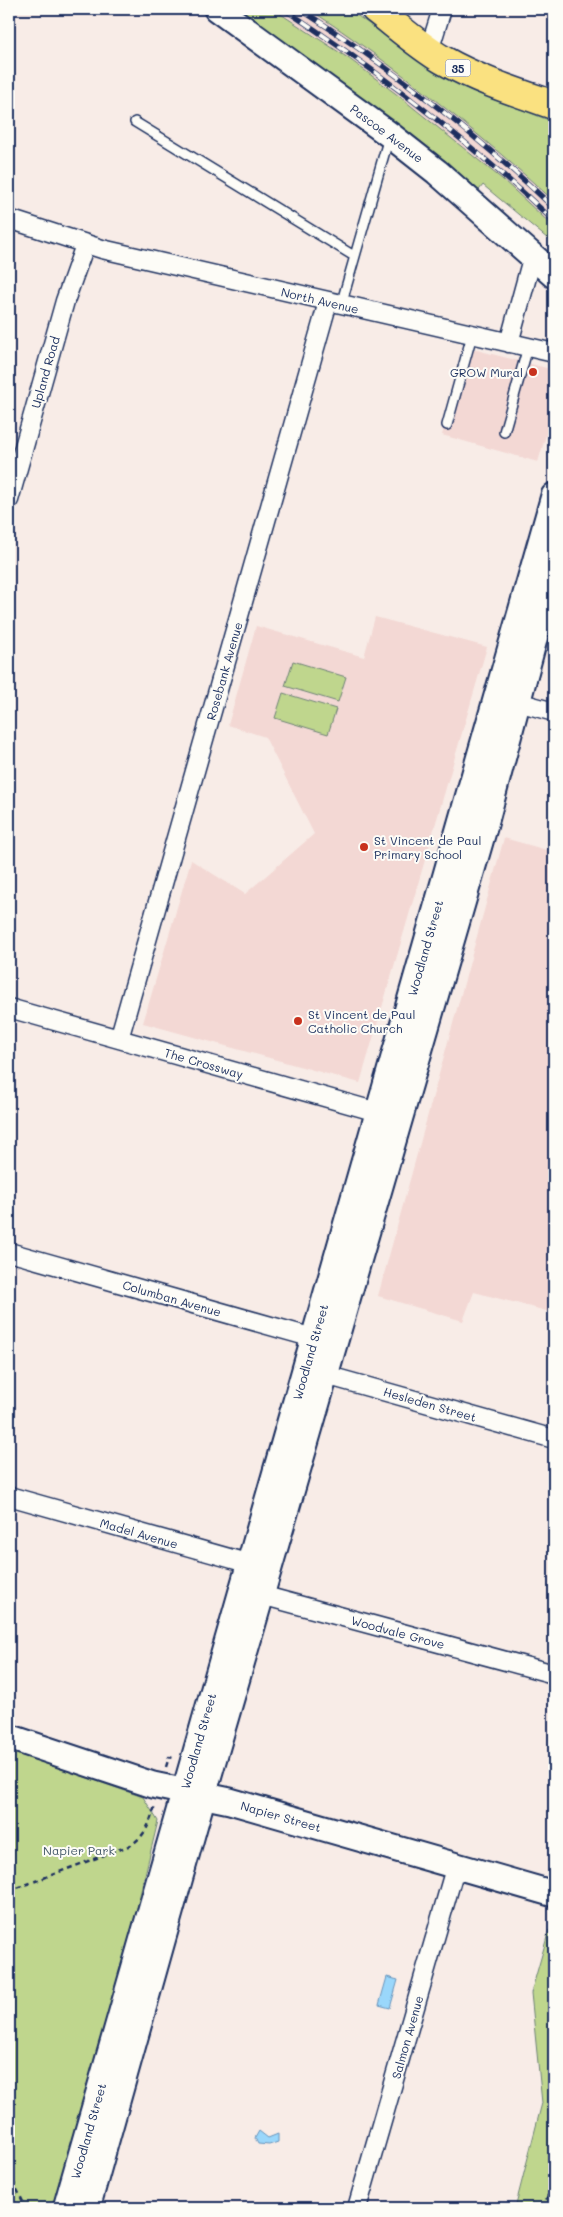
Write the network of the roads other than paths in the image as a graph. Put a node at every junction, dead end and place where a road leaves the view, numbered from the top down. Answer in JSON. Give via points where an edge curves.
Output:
{"nodes":[{"id":1,"x":218,"y":9,"type":"edge"},
{"id":2,"x":375,"y":9,"type":"edge"},
{"id":3,"x":442,"y":9,"type":"edge"},
{"id":4,"x":429,"y":51,"type":"junction"},
{"id":5,"x":554,"y":105,"type":"edge"},
{"id":6,"x":135,"y":122,"type":"dead end"},
{"id":7,"x":390,"y":135,"type":"junction"},
{"id":8,"x":9,"y":219,"type":"edge"},
{"id":9,"x":85,"y":245,"type":"junction"},
{"id":10,"x":354,"y":256,"type":"junction"},
{"id":11,"x":547,"y":269,"type":"edge"},
{"id":12,"x":334,"y":303,"type":"junction"},
{"id":13,"x":472,"y":334,"type":"junction"},
{"id":14,"x":509,"y":343,"type":"junction"},
{"id":15,"x":528,"y":347,"type":"junction"},
{"id":16,"x":554,"y":353,"type":"edge"},
{"id":17,"x":447,"y":425,"type":"dead end"},
{"id":18,"x":504,"y":432,"type":"dead end"},
{"id":19,"x":554,"y":496,"type":"edge"},
{"id":20,"x":9,"y":500,"type":"edge"},
{"id":21,"x":554,"y":564,"type":"edge"},
{"id":22,"x":507,"y":699,"type":"junction"},
{"id":23,"x":554,"y":712,"type":"edge"},
{"id":24,"x":9,"y":1008,"type":"edge"},
{"id":25,"x":119,"y":1039,"type":"junction"},
{"id":26,"x":389,"y":1115,"type":"junction"},
{"id":27,"x":9,"y":1252,"type":"edge"},
{"id":28,"x":324,"y":1341,"type":"junction"},
{"id":29,"x":315,"y":1372,"type":"junction"},
{"id":30,"x":554,"y":1439,"type":"edge"},
{"id":31,"x":9,"y":1496,"type":"edge"},
{"id":32,"x":259,"y":1567,"type":"junction"},
{"id":33,"x":252,"y":1592,"type":"junction"},
{"id":34,"x":554,"y":1674,"type":"edge"},
{"id":35,"x":9,"y":1737,"type":"edge"},
{"id":36,"x":193,"y":1794,"type":"junction"},
{"id":37,"x":456,"y":1865,"type":"junction"},
{"id":38,"x":554,"y":1894,"type":"edge"},
{"id":39,"x":115,"y":2073,"type":"junction"},
{"id":40,"x":66,"y":2208,"type":"edge"},
{"id":41,"x":87,"y":2208,"type":"edge"},
{"id":42,"x":357,"y":2208,"type":"edge"}],
"edges":[{"from":1,"to":7,"type":"main road","name":"Pascoe Avenue"},
{"from":2,"to":4,"type":"main road","number":"35"},
{"from":3,"to":4,"type":"street"},
{"from":4,"to":5,"type":"main road","number":"35","via":[[479,79]]},
{"from":6,"to":10,"type":"lane"},
{"from":7,"to":10,"type":"lane"},
{"from":7,"to":11,"type":"main road","name":"Pascoe Avenue","via":[[476,204]]},
{"from":8,"to":9,"type":"street","name":"North Avenue"},
{"from":9,"to":12,"type":"street","name":"North Avenue"},
{"from":9,"to":20,"type":"street","name":"Upland Road","via":[[65,301]]},
{"from":10,"to":12,"type":"lane"},
{"from":11,"to":14,"type":"street"},
{"from":12,"to":13,"type":"street","name":"North Avenue"},
{"from":12,"to":25,"type":"street","name":"Rosebank Avenue"},
{"from":13,"to":14,"type":"street","name":"North Avenue"},
{"from":13,"to":17,"type":"lane"},
{"from":14,"to":15,"type":"street","name":"North Avenue"},
{"from":15,"to":16,"type":"street","name":"North Avenue"},
{"from":15,"to":18,"type":"lane"},
{"from":19,"to":22,"type":"main road","name":"Woodland Street"},
{"from":21,"to":22,"type":"main road","name":"Woodland Street"},
{"from":22,"to":23,"type":"street"},
{"from":22,"to":26,"type":"main road","name":"Woodland Street","via":[[484,828]]},
{"from":24,"to":25,"type":"street","name":"The Crossway"},
{"from":25,"to":26,"type":"street","name":"The Crossway"},
{"from":26,"to":28,"type":"main road","name":"Woodland Street"},
{"from":27,"to":28,"type":"street","name":"Columban Avenue"},
{"from":28,"to":29,"type":"main road","name":"Woodland Street"},
{"from":29,"to":30,"type":"street","name":"Hesleden Street"},
{"from":29,"to":32,"type":"main road","name":"Woodland Street"},
{"from":31,"to":32,"type":"street","name":"Madel Avenue"},
{"from":32,"to":33,"type":"main road","name":"Woodland Street"},
{"from":33,"to":34,"type":"street","name":"Woodvale Grove"},
{"from":33,"to":36,"type":"main road","name":"Woodland Street"},
{"from":35,"to":36,"type":"main road","name":"Napier Street","via":[[153,1785]]},
{"from":36,"to":37,"type":"main road","name":"Napier Street","via":[[230,1801]]},
{"from":36,"to":39,"type":"main road","name":"Woodland Street"},
{"from":37,"to":38,"type":"main road","name":"Napier Street"},
{"from":37,"to":42,"type":"street","name":"Salmon Avenue"},
{"from":39,"to":40,"type":"main road","name":"Woodland Street"},
{"from":39,"to":41,"type":"main road","name":"Woodland Street"}]}
